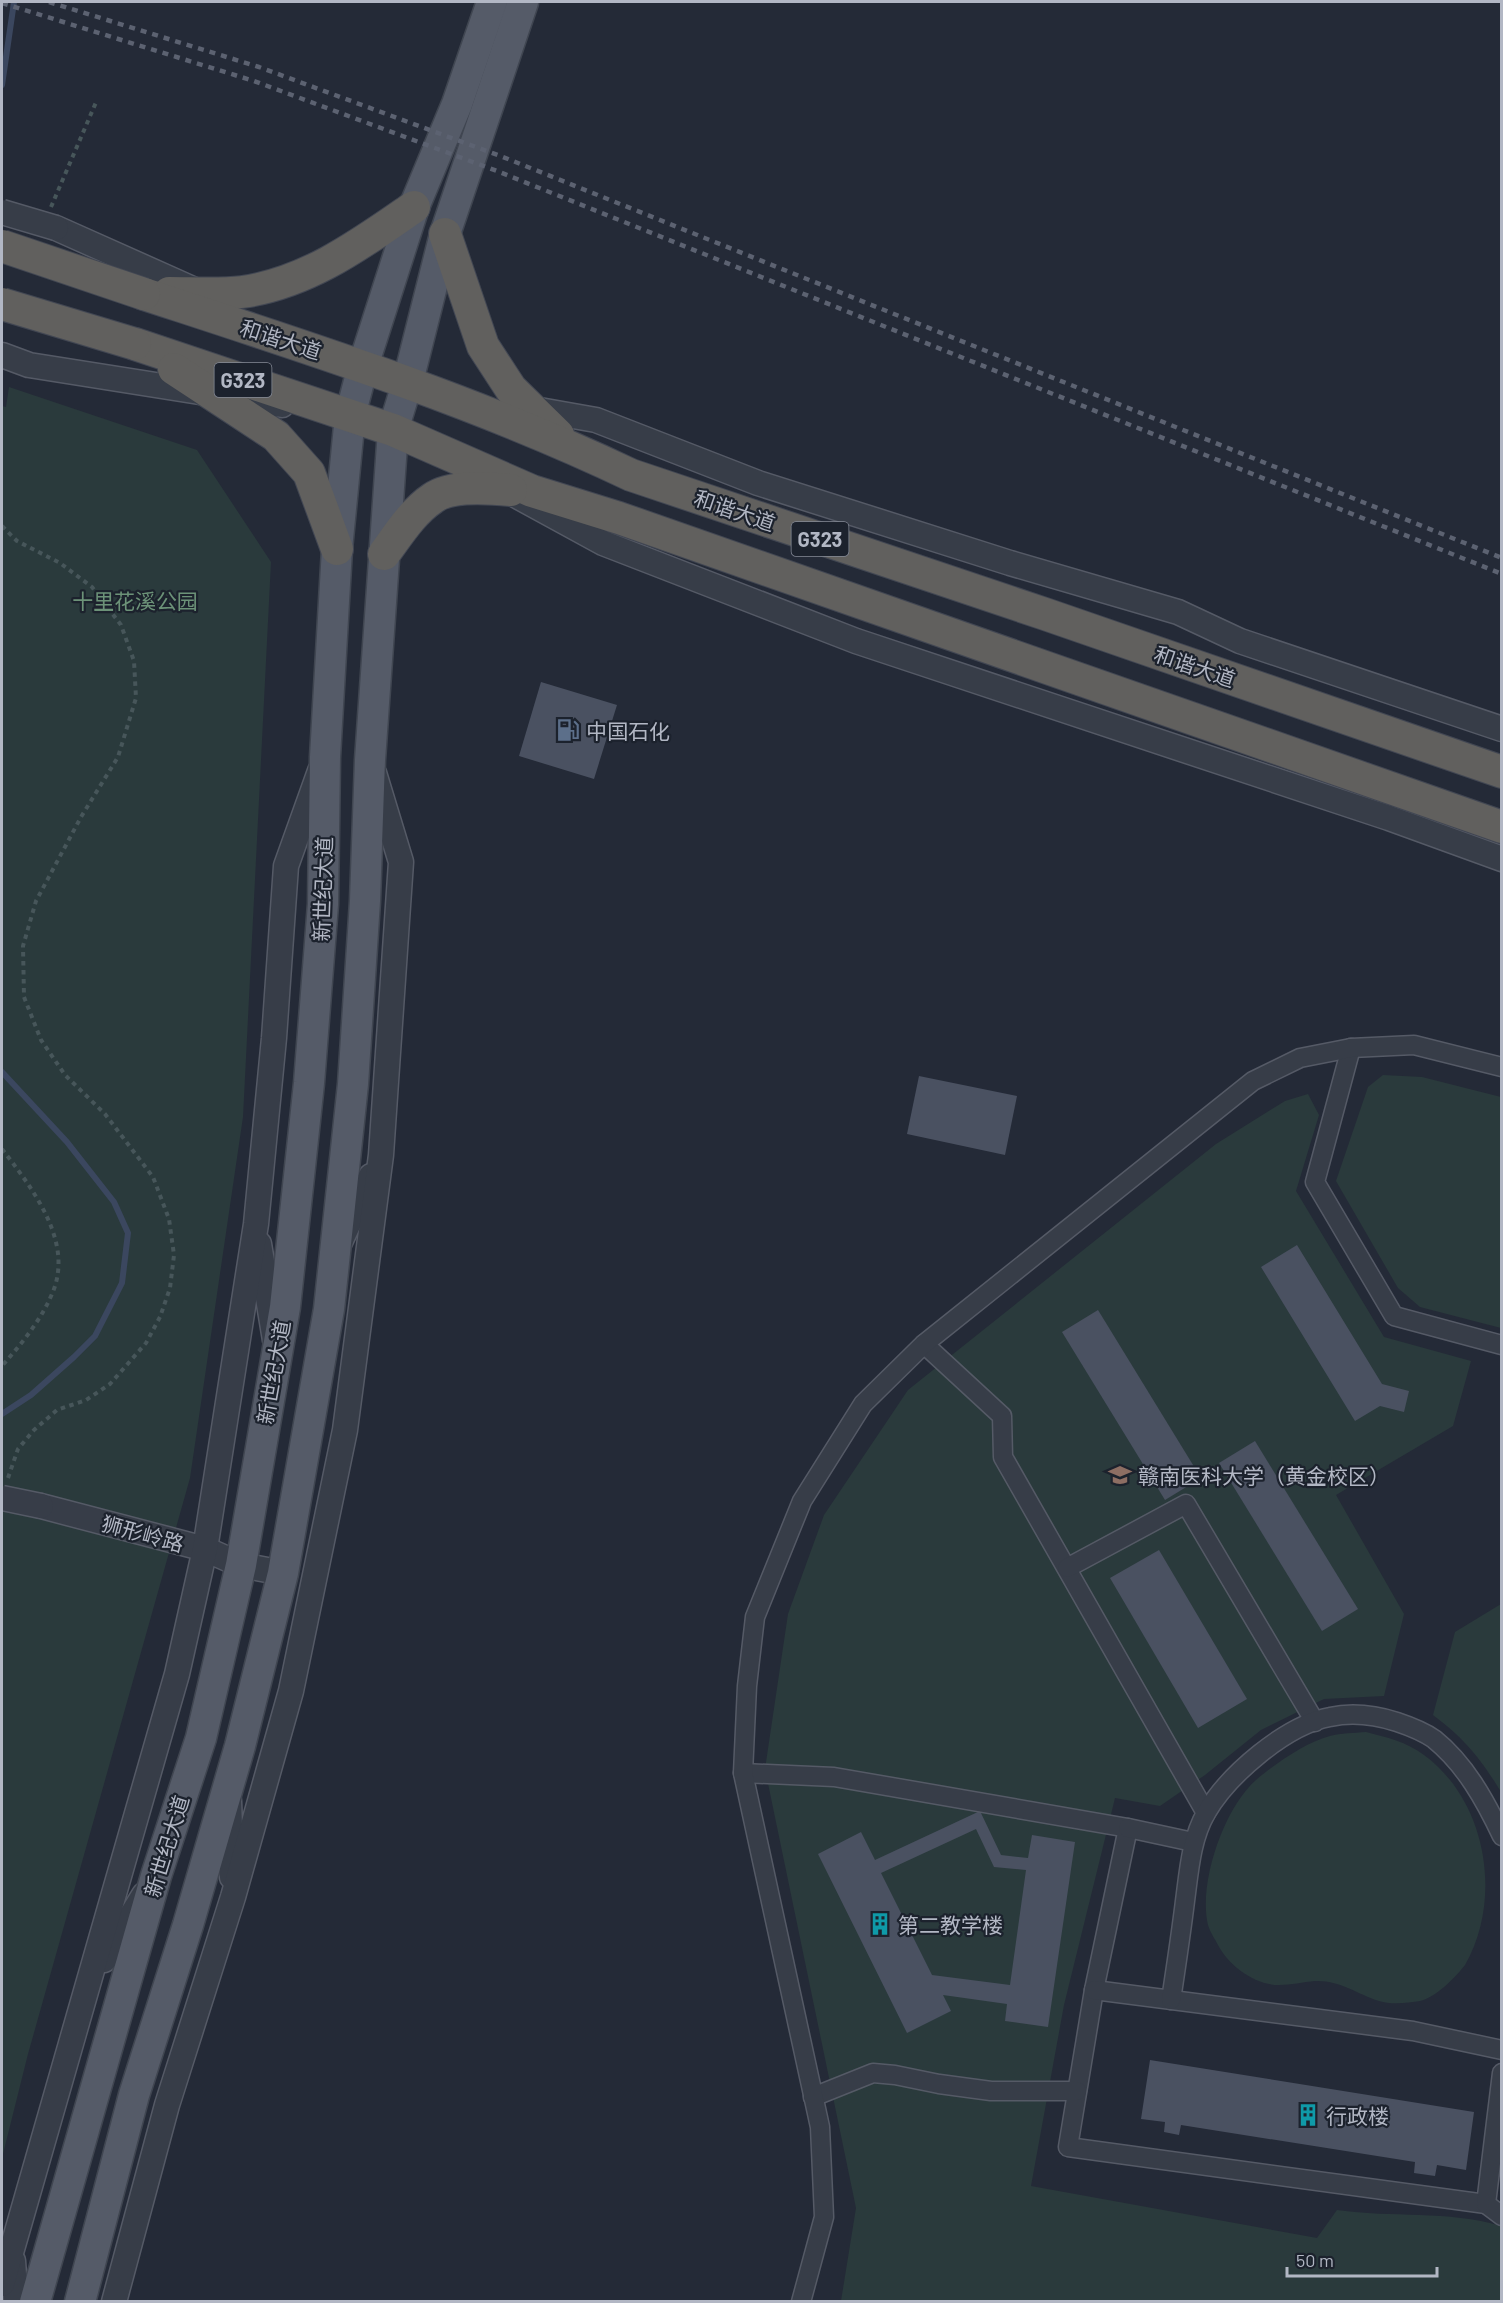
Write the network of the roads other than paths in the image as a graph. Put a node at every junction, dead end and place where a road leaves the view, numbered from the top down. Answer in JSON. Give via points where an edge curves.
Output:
{"nodes":[{"id":1,"x":492,"y":2,"type":"edge"},
{"id":2,"x":523,"y":2,"type":"edge"},
{"id":3,"x":414,"y":207,"type":"junction"},
{"id":4,"x":2,"y":212,"type":"edge"},
{"id":5,"x":445,"y":234,"type":"junction"},
{"id":6,"x":2,"y":246,"type":"edge"},
{"id":7,"x":200,"y":293,"type":"junction"},
{"id":8,"x":144,"y":294,"type":"junction"},
{"id":9,"x":2,"y":304,"type":"edge"},
{"id":10,"x":135,"y":344,"type":"junction"},
{"id":11,"x":2,"y":355,"type":"edge"},
{"id":12,"x":363,"y":366,"type":"junction"},
{"id":13,"x":408,"y":381,"type":"junction"},
{"id":14,"x":210,"y":393,"type":"junction"},
{"id":15,"x":531,"y":409,"type":"junction"},
{"id":16,"x":350,"y":416,"type":"junction"},
{"id":17,"x":393,"y":430,"type":"junction"},
{"id":18,"x":567,"y":444,"type":"junction"},
{"id":19,"x":518,"y":490,"type":"junction"},
{"id":20,"x":337,"y":549,"type":"junction"},
{"id":21,"x":384,"y":554,"type":"junction"},
{"id":22,"x":1502,"y":729,"type":"edge"},
{"id":23,"x":325,"y":757,"type":"junction"},
{"id":24,"x":370,"y":760,"type":"junction"},
{"id":25,"x":1502,"y":772,"type":"edge"},
{"id":26,"x":1502,"y":827,"type":"edge"},
{"id":27,"x":1502,"y":859,"type":"edge"},
{"id":28,"x":1351,"y":1048,"type":"junction"},
{"id":29,"x":1501,"y":1066,"type":"edge"},
{"id":30,"x":381,"y":1155,"type":"junction"},
{"id":31,"x":256,"y":1224,"type":"junction"},
{"id":32,"x":337,"y":1250,"type":"junction"},
{"id":33,"x":924,"y":1344,"type":"junction"},
{"id":34,"x":1502,"y":1345,"type":"edge"},
{"id":35,"x":277,"y":1352,"type":"junction"},
{"id":36,"x":4,"y":1492,"type":"edge"},
{"id":37,"x":205,"y":1549,"type":"junction"},
{"id":38,"x":241,"y":1565,"type":"junction"},
{"id":39,"x":1067,"y":1568,"type":"junction"},
{"id":40,"x":283,"y":1573,"type":"junction"},
{"id":41,"x":1315,"y":1722,"type":"junction"},
{"id":42,"x":743,"y":1773,"type":"junction"},
{"id":43,"x":228,"y":1786,"type":"junction"},
{"id":44,"x":1206,"y":1813,"type":"junction"},
{"id":45,"x":1128,"y":1828,"type":"junction"},
{"id":46,"x":1502,"y":1836,"type":"edge"},
{"id":47,"x":1193,"y":1842,"type":"junction"},
{"id":48,"x":156,"y":1876,"type":"junction"},
{"id":49,"x":233,"y":1898,"type":"junction"},
{"id":50,"x":89,"y":1984,"type":"junction"},
{"id":51,"x":1094,"y":1990,"type":"junction"},
{"id":52,"x":1171,"y":2000,"type":"junction"},
{"id":53,"x":1502,"y":2050,"type":"edge"},
{"id":54,"x":1502,"y":2073,"type":"edge"},
{"id":55,"x":1077,"y":2091,"type":"junction"},
{"id":56,"x":813,"y":2097,"type":"junction"},
{"id":57,"x":1486,"y":2204,"type":"junction"},
{"id":58,"x":1502,"y":2216,"type":"edge"},
{"id":59,"x":12,"y":2247,"type":"junction"},
{"id":60,"x":2,"y":2284,"type":"edge"},
{"id":61,"x":114,"y":2297,"type":"edge"},
{"id":62,"x":16,"y":2301,"type":"edge"},
{"id":63,"x":35,"y":2301,"type":"edge"},
{"id":64,"x":80,"y":2301,"type":"edge"},
{"id":65,"x":801,"y":2301,"type":"edge"}],
"edges":[{"from":1,"to":3,"type":"main road","name":"新世纪大道","via":[[457,104]]},
{"from":2,"to":5,"type":"main road","name":"新世纪大道"},
{"from":3,"to":7,"type":"highway","via":[[347,254],[294,278],[243,292]]},
{"from":3,"to":12,"type":"main road","name":"新世纪大道"},
{"from":4,"to":7,"type":"street","bridge":true,"via":[[56,228]]},
{"from":5,"to":13,"type":"main road","name":"新世纪大道"},
{"from":5,"to":15,"type":"highway","via":[[483,346],[511,389]]},
{"from":6,"to":8,"type":"highway","number":"G323","bridge":true},
{"from":7,"to":8,"type":"highway"},
{"from":7,"to":12,"type":"street"},
{"from":8,"to":12,"type":"highway","name":"和谐大道","number":"G323"},
{"from":9,"to":10,"type":"highway","number":"G323","bridge":true},
{"from":10,"to":14,"type":"highway"},
{"from":10,"to":16,"type":"highway","number":"G323"},
{"from":11,"to":14,"type":"street","via":[[29,365]]},
{"from":12,"to":13,"type":"highway","name":"和谐大道","number":"G323"},
{"from":12,"to":16,"type":"main road","name":"新世纪大道"},
{"from":13,"to":15,"type":"street"},
{"from":13,"to":17,"type":"main road","name":"新世纪大道"},
{"from":13,"to":18,"type":"highway","name":"和谐大道","number":"G323"},
{"from":14,"to":16,"type":"street"},
{"from":14,"to":20,"type":"highway","via":[[276,436],[309,473]]},
{"from":15,"to":18,"type":"highway"},
{"from":15,"to":22,"type":"street","via":[[596,420],[758,483],[1178,612],[1240,640]]},
{"from":16,"to":17,"type":"highway","number":"G323"},
{"from":16,"to":20,"type":"main road","name":"新世纪大道"},
{"from":17,"to":19,"type":"highway","number":"G323"},
{"from":17,"to":21,"type":"main road","name":"新世纪大道"},
{"from":18,"to":25,"type":"highway","name":"和谐大道","number":"G323","via":[[631,475]]},
{"from":19,"to":21,"type":"highway","via":[[470,488],[434,496],[410,519]]},
{"from":19,"to":26,"type":"highway","number":"G323","via":[[619,518]]},
{"from":19,"to":27,"type":"street","via":[[603,543],[856,641]]},
{"from":20,"to":23,"type":"main road","name":"新世纪大道"},
{"from":21,"to":24,"type":"main road","name":"新世纪大道"},
{"from":23,"to":31,"type":"street","via":[[286,866]]},
{"from":23,"to":35,"type":"main road","name":"新世纪大道","via":[[323,904],[309,1083]]},
{"from":24,"to":30,"type":"street","via":[[401,862]]},
{"from":24,"to":32,"type":"main road","name":"新世纪大道","via":[[365,902]]},
{"from":28,"to":29,"type":"street","via":[[1414,1045]]},
{"from":28,"to":33,"type":"street","via":[[1300,1058],[1253,1081]]},
{"from":28,"to":34,"type":"street","via":[[1315,1182],[1394,1316]]},
{"from":30,"to":32,"type":"street"},
{"from":30,"to":49,"type":"street","via":[[345,1430],[291,1691]]},
{"from":31,"to":35,"type":"street"},
{"from":31,"to":37,"type":"street"},
{"from":32,"to":40,"type":"main road","name":"新世纪大道"},
{"from":33,"to":39,"type":"street","via":[[1002,1416],[1003,1457]]},
{"from":33,"to":42,"type":"street","via":[[863,1404],[802,1501],[755,1617]]},
{"from":35,"to":38,"type":"main road","name":"新世纪大道"},
{"from":36,"to":37,"type":"street","name":"狮形岭路","bridge":true,"via":[[41,1506]]},
{"from":37,"to":38,"type":"street","name":"狮形岭路"},
{"from":37,"to":50,"type":"street","via":[[177,1674]]},
{"from":38,"to":40,"type":"street","name":"狮形岭路"},
{"from":38,"to":48,"type":"main road","name":"新世纪大道","via":[[201,1738]]},
{"from":39,"to":41,"type":"street","via":[[1186,1504]]},
{"from":39,"to":44,"type":"street"},
{"from":40,"to":43,"type":"main road","name":"新世纪大道"},
{"from":41,"to":44,"type":"street","via":[[1268,1747],[1236,1773]]},
{"from":41,"to":46,"type":"street","via":[[1353,1714],[1380,1717],[1433,1738],[1467,1774],[1488,1805]]},
{"from":42,"to":45,"type":"street","via":[[834,1777]]},
{"from":42,"to":56,"type":"street"},
{"from":43,"to":49,"type":"street"},
{"from":43,"to":64,"type":"main road","name":"新世纪大道","via":[[134,2095]]},
{"from":44,"to":47,"type":"street"},
{"from":45,"to":47,"type":"street"},
{"from":45,"to":51,"type":"street"},
{"from":47,"to":52,"type":"street"},
{"from":48,"to":50,"type":"street"},
{"from":48,"to":63,"type":"main road","name":"新世纪大道"},
{"from":49,"to":61,"type":"street","via":[[167,2105]]},
{"from":50,"to":59,"type":"street"},
{"from":51,"to":52,"type":"street"},
{"from":51,"to":55,"type":"street"},
{"from":52,"to":53,"type":"street","via":[[1413,2031]]},
{"from":54,"to":57,"type":"street"},
{"from":55,"to":56,"type":"street","via":[[991,2091],[873,2073]]},
{"from":55,"to":57,"type":"street","via":[[1068,2147]]},
{"from":56,"to":65,"type":"street","via":[[820,2127],[824,2217]]},
{"from":57,"to":58,"type":"street"},
{"from":59,"to":60,"type":"street"},
{"from":59,"to":62,"type":"street"}]}
